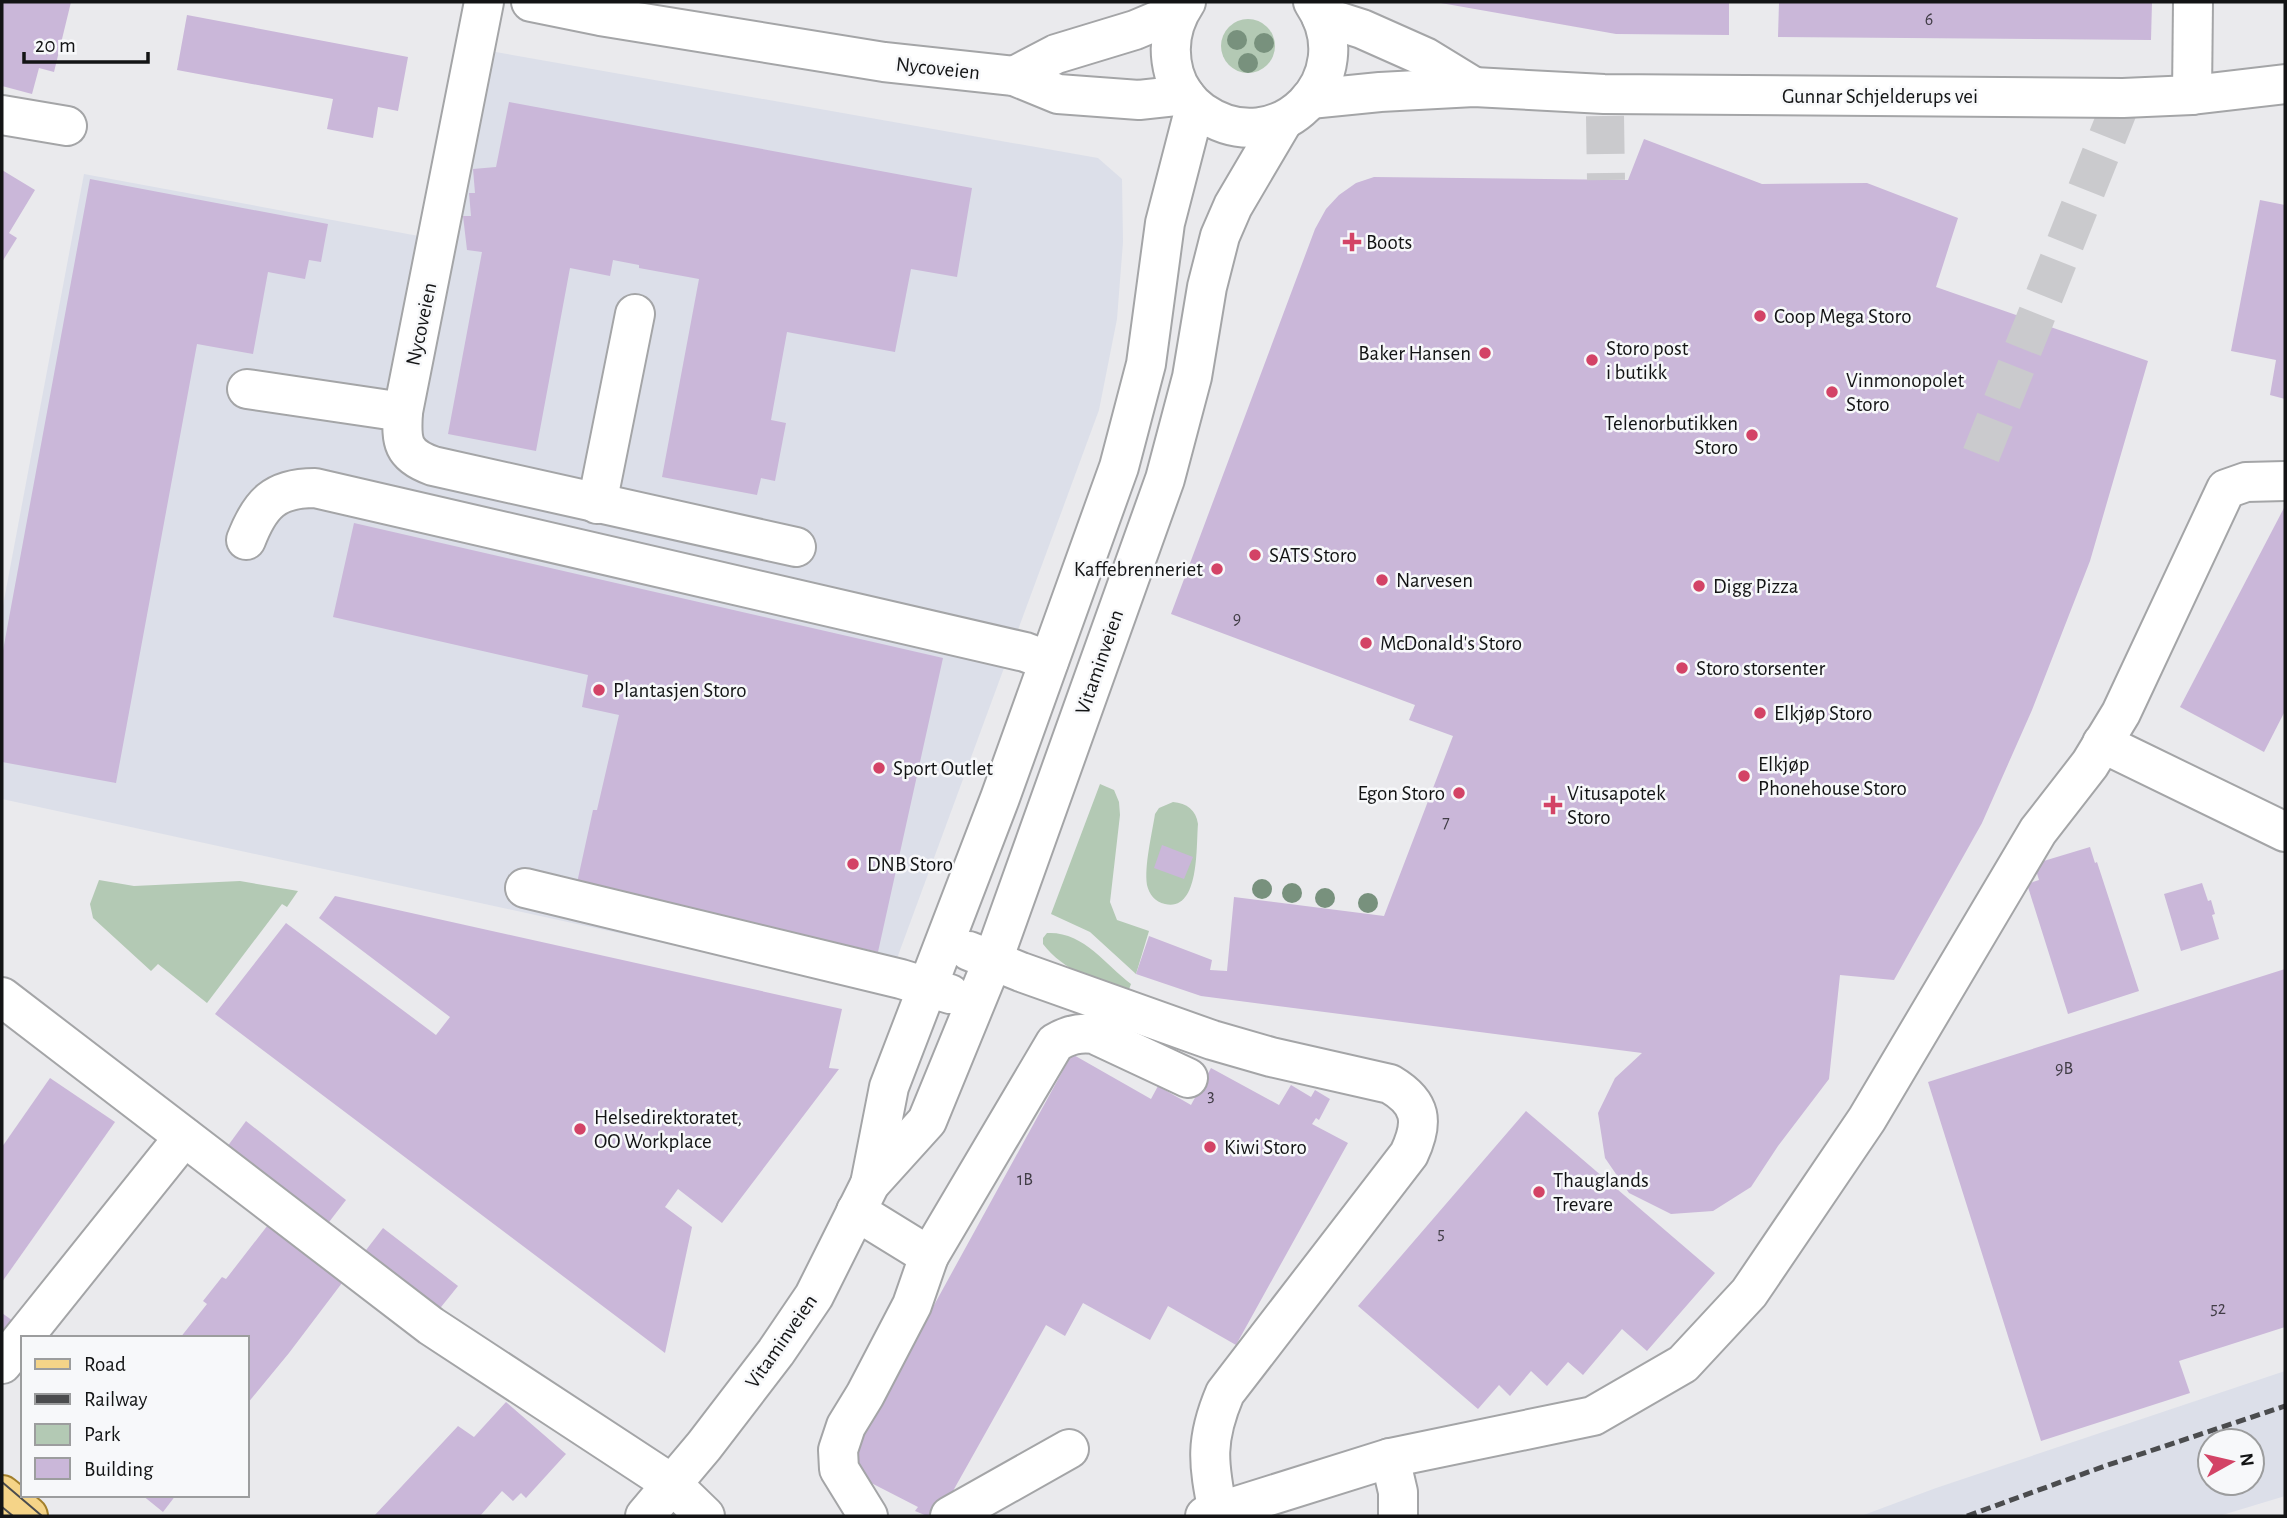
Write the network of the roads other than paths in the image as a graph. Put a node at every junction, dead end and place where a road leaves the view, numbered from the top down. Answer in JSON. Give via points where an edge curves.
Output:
{"nodes":[{"id":1,"x":484,"y":2,"type":"edge"},
{"id":2,"x":531,"y":2,"type":"edge"},
{"id":3,"x":2193,"y":2,"type":"edge"},
{"id":4,"x":1182,"y":7,"type":"edge"},
{"id":5,"x":1319,"y":8,"type":"edge"},
{"id":6,"x":1014,"y":76,"type":"junction"},
{"id":7,"x":2285,"y":84,"type":"edge"},
{"id":8,"x":1474,"y":87,"type":"junction"},
{"id":9,"x":2192,"y":95,"type":"junction"},
{"id":10,"x":1190,"y":101,"type":"junction"},
{"id":11,"x":1297,"y":110,"type":"junction"},
{"id":12,"x":2,"y":115,"type":"edge"},
{"id":13,"x":67,"y":126,"type":"dead end"},
{"id":14,"x":635,"y":314,"type":"dead end"},
{"id":15,"x":247,"y":389,"type":"dead end"},
{"id":16,"x":403,"y":412,"type":"junction"},
{"id":17,"x":2285,"y":481,"type":"edge"},
{"id":18,"x":597,"y":504,"type":"junction"},
{"id":19,"x":246,"y":540,"type":"dead end"},
{"id":20,"x":796,"y":547,"type":"dead end"},
{"id":21,"x":1049,"y":661,"type":"junction"},
{"id":22,"x":2102,"y":743,"type":"junction"},
{"id":23,"x":2285,"y":832,"type":"edge"},
{"id":24,"x":525,"y":888,"type":"dead end"},
{"id":25,"x":944,"y":941,"type":"junction"},
{"id":26,"x":993,"y":960,"type":"junction"},
{"id":27,"x":927,"y":986,"type":"junction"},
{"id":28,"x":2,"y":997,"type":"edge"},
{"id":29,"x":976,"y":1003,"type":"junction"},
{"id":30,"x":1188,"y":1077,"type":"dead end"},
{"id":31,"x":184,"y":1137,"type":"junction"},
{"id":32,"x":863,"y":1198,"type":"junction"},
{"id":33,"x":929,"y":1256,"type":"junction"},
{"id":34,"x":24,"y":1336,"type":"edge"},
{"id":35,"x":21,"y":1340,"type":"edge"},
{"id":36,"x":2,"y":1364,"type":"edge"},
{"id":37,"x":1069,"y":1449,"type":"dead end"},
{"id":38,"x":1390,"y":1458,"type":"junction"},
{"id":39,"x":672,"y":1484,"type":"junction"},
{"id":40,"x":2,"y":1495,"type":"edge"},
{"id":41,"x":1212,"y":1514,"type":"edge"},
{"id":42,"x":28,"y":1516,"type":"edge"},
{"id":43,"x":645,"y":1516,"type":"edge"},
{"id":44,"x":705,"y":1516,"type":"edge"},
{"id":45,"x":867,"y":1516,"type":"edge"},
{"id":46,"x":950,"y":1516,"type":"edge"},
{"id":47,"x":1398,"y":1516,"type":"edge"}],
"edges":[{"from":1,"to":16,"type":"street","name":"Nycoveien"},
{"from":2,"to":6,"type":"street","name":"Nycoveien","via":[[884,62]]},
{"from":3,"to":9,"type":"street"},
{"from":4,"to":6,"type":"street","via":[[1135,30],[1056,54]]},
{"from":4,"to":10,"type":"street","via":[[1170,46],[1176,80]]},
{"from":5,"to":8,"type":"street","name":"Gunnar Schjelderups vei","via":[[1425,57]]},
{"from":5,"to":11,"type":"street","name":"Vitaminveien","via":[[1328,59],[1321,80]]},
{"from":6,"to":10,"type":"street","name":"Nycoveien","via":[[1058,94]]},
{"from":7,"to":9,"type":"street","name":"Gunnar Schjelderups vei"},
{"from":8,"to":9,"type":"street","name":"Gunnar Schjelderups vei","via":[[1604,105]]},
{"from":8,"to":11,"type":"street","name":"Gunnar Schjelderups vei","via":[[1380,92]]},
{"from":10,"to":11,"type":"street","name":"Gunnar Schjelderups vei","via":[[1220,122],[1246,128],[1265,126]]},
{"from":10,"to":21,"type":"street","name":"Vitaminveien","via":[[1165,223],[1146,364],[1132,420]]},
{"from":11,"to":26,"type":"street","name":"Vitaminveien","via":[[1240,194],[1220,236],[1192,377],[1165,479]]},
{"from":12,"to":13,"type":"street"},
{"from":14,"to":18,"type":"street"},
{"from":15,"to":16,"type":"street"},
{"from":16,"to":18,"type":"street","name":"Nycoveien","via":[[401,437],[416,460]]},
{"from":17,"to":22,"type":"street","via":[[2246,482],[2226,489],[2121,713]]},
{"from":18,"to":20,"type":"street","name":"Nycoveien"},
{"from":19,"to":21,"type":"street","via":[[254,517],[269,500],[282,492],[315,488]]},
{"from":21,"to":25,"type":"street","name":"Vitaminveien"},
{"from":22,"to":23,"type":"street"},
{"from":22,"to":38,"type":"street","via":[[2038,831],[1867,1119],[1749,1293],[1683,1364],[1593,1416]]},
{"from":24,"to":27,"type":"street"},
{"from":25,"to":26,"type":"street"},
{"from":25,"to":27,"type":"street","name":"Vitaminveien"},
{"from":26,"to":29,"type":"street","name":"Vitaminveien"},
{"from":26,"to":41,"type":"street","via":[[1212,1040],[1390,1084],[1405,1093],[1415,1107],[1420,1122],[1409,1154],[1225,1392],[1209,1446]]},
{"from":27,"to":29,"type":"street"},
{"from":27,"to":32,"type":"street","name":"Vitaminveien","via":[[889,1087]]},
{"from":28,"to":31,"type":"street"},
{"from":29,"to":32,"type":"street","name":"Vitaminveien","via":[[927,1121]]},
{"from":30,"to":33,"type":"street","via":[[1094,1034],[1083,1032],[1055,1043]]},
{"from":31,"to":34,"type":"street"},
{"from":31,"to":39,"type":"street","via":[[431,1326]]},
{"from":32,"to":33,"type":"street"},
{"from":32,"to":39,"type":"street","name":"Vitaminveien","via":[[814,1296],[784,1341]]},
{"from":33,"to":45,"type":"street","via":[[912,1305],[846,1426],[838,1450],[839,1469]]},
{"from":35,"to":36,"type":"street"},
{"from":37,"to":46,"type":"street"},
{"from":38,"to":41,"type":"street"},
{"from":38,"to":47,"type":"street"},
{"from":39,"to":43,"type":"street","name":"Vitaminveien"},
{"from":39,"to":44,"type":"street"},
{"from":40,"to":42,"type":"main road"}]}
